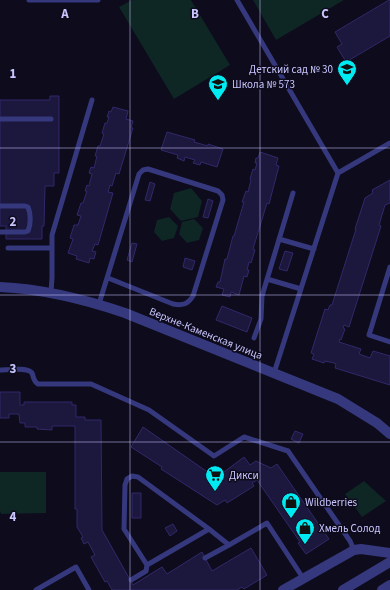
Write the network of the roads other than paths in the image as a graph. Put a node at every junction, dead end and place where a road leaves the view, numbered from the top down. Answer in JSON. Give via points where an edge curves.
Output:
{"nodes":[{"id":1,"x":29,"y":0,"type":"edge"},
{"id":2,"x":98,"y":0,"type":"edge"},
{"id":3,"x":237,"y":0,"type":"edge"},
{"id":4,"x":92,"y":100,"type":"dead end"},
{"id":5,"x":0,"y":119,"type":"edge"},
{"id":6,"x":51,"y":119,"type":"dead end"},
{"id":7,"x":390,"y":143,"type":"edge"},
{"id":8,"x":338,"y":173,"type":"junction"},
{"id":9,"x":293,"y":193,"type":"dead end"},
{"id":10,"x":0,"y":206,"type":"edge"},
{"id":11,"x":0,"y":232,"type":"edge"},
{"id":12,"x":279,"y":239,"type":"junction"},
{"id":13,"x":8,"y":248,"type":"dead end"},
{"id":14,"x":52,"y":248,"type":"junction"},
{"id":15,"x":314,"y":249,"type":"junction"},
{"id":16,"x":390,"y":267,"type":"edge"},
{"id":17,"x":108,"y":278,"type":"junction"},
{"id":18,"x":267,"y":279,"type":"junction"},
{"id":19,"x":0,"y":287,"type":"edge"},
{"id":20,"x":301,"y":289,"type":"junction"},
{"id":21,"x":50,"y":292,"type":"junction"},
{"id":22,"x":99,"y":304,"type":"junction"},
{"id":23,"x":254,"y":338,"type":"dead end"},
{"id":24,"x":390,"y":342,"type":"edge"},
{"id":25,"x":0,"y":370,"type":"edge"},
{"id":26,"x":274,"y":373,"type":"junction"},
{"id":27,"x":390,"y":434,"type":"edge"},
{"id":28,"x":209,"y":529,"type":"junction"},
{"id":29,"x":229,"y":545,"type":"junction"},
{"id":30,"x":354,"y":550,"type":"junction"},
{"id":31,"x":390,"y":553,"type":"edge"},
{"id":32,"x":205,"y":558,"type":"dead end"},
{"id":33,"x":390,"y":562,"type":"edge"},
{"id":34,"x":147,"y":565,"type":"junction"},
{"id":35,"x":304,"y":578,"type":"junction"},
{"id":36,"x":131,"y":580,"type":"dead end"},
{"id":37,"x":390,"y":585,"type":"edge"},
{"id":38,"x":36,"y":590,"type":"edge"},
{"id":39,"x":89,"y":590,"type":"edge"},
{"id":40,"x":283,"y":590,"type":"edge"},
{"id":41,"x":343,"y":590,"type":"edge"},
{"id":42,"x":382,"y":590,"type":"edge"}],
"edges":[{"from":1,"to":2,"type":"lane"},
{"from":3,"to":8,"type":"lane"},
{"from":4,"to":14,"type":"lane","via":[[52,235]]},
{"from":5,"to":6,"type":"lane"},
{"from":7,"to":8,"type":"lane"},
{"from":8,"to":15,"type":"lane"},
{"from":9,"to":12,"type":"lane"},
{"from":10,"to":11,"type":"lane","via":[[25,206],[30,212],[28,231]]},
{"from":12,"to":15,"type":"lane"},
{"from":12,"to":18,"type":"lane"},
{"from":13,"to":14,"type":"lane"},
{"from":14,"to":21,"type":"lane"},
{"from":15,"to":20,"type":"lane"},
{"from":16,"to":24,"type":"lane","via":[[369,335]]},
{"from":17,"to":17,"type":"lane","via":[[139,174],[143,170],[148,169],[218,191],[222,195],[223,200],[190,301],[185,304],[173,304]]},
{"from":17,"to":22,"type":"lane"},
{"from":18,"to":20,"type":"lane"},
{"from":18,"to":23,"type":"lane","via":[[262,296],[261,319]]},
{"from":19,"to":21,"type":"street","name":"Верхне-Каменская улица"},
{"from":20,"to":26,"type":"lane"},
{"from":21,"to":22,"type":"street","name":"Верхне-Каменская улица"},
{"from":22,"to":26,"type":"street","name":"Верхне-Каменская улица"},
{"from":25,"to":30,"type":"lane","via":[[27,370],[38,384],[91,384],[149,410],[214,456],[244,438],[288,451]]},
{"from":26,"to":27,"type":"street","name":"Верхне-Каменская улица","via":[[338,399]]},
{"from":28,"to":29,"type":"lane"},
{"from":28,"to":34,"type":"lane"},
{"from":28,"to":34,"type":"lane","via":[[138,477],[132,476],[127,479],[125,485],[124,529]]},
{"from":29,"to":32,"type":"lane"},
{"from":29,"to":35,"type":"lane","via":[[267,523]]},
{"from":30,"to":31,"type":"street","via":[[367,549]]},
{"from":30,"to":35,"type":"street"},
{"from":33,"to":41,"type":"street"},
{"from":34,"to":36,"type":"lane","via":[[146,571]]},
{"from":35,"to":40,"type":"street"},
{"from":37,"to":42,"type":"street"},
{"from":38,"to":39,"type":"lane","via":[[76,567]]}]}
